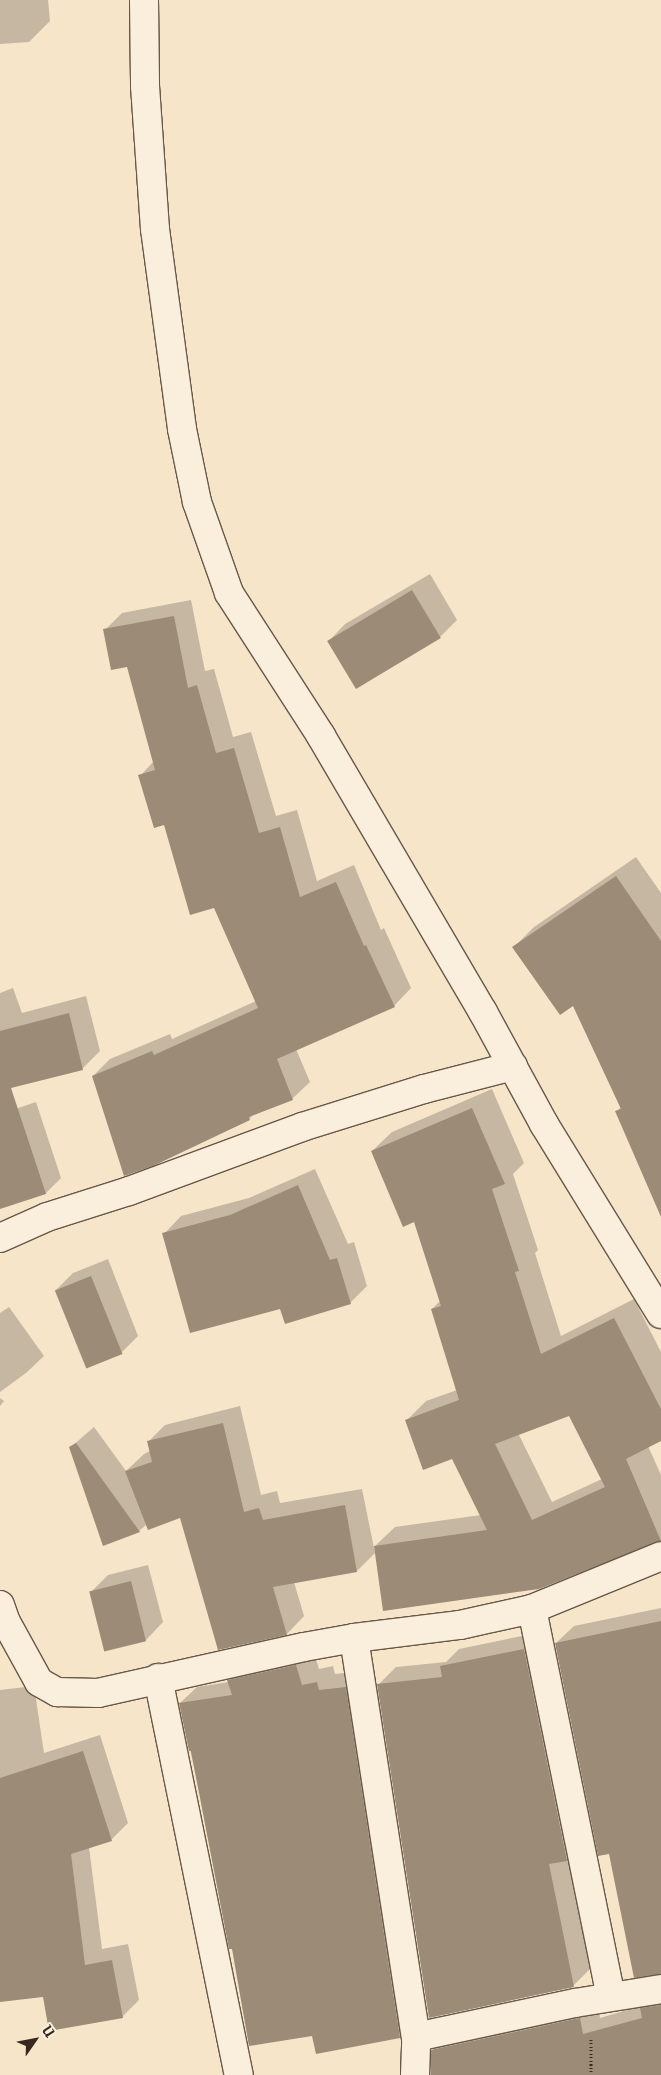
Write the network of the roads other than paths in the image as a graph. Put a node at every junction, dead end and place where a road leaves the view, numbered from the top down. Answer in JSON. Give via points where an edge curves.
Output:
{"nodes":[{"id":1,"x":144,"y":0,"type":"edge"},
{"id":2,"x":513,"y":1066,"type":"junction"},
{"id":3,"x":0,"y":1238,"type":"edge"},
{"id":4,"x":661,"y":1314,"type":"edge"},
{"id":5,"x":661,"y":1556,"type":"edge"},
{"id":6,"x":0,"y":1605,"type":"edge"},
{"id":7,"x":532,"y":1609,"type":"junction"},
{"id":8,"x":354,"y":1638,"type":"junction"},
{"id":9,"x":158,"y":1678,"type":"junction"},
{"id":10,"x":661,"y":1989,"type":"edge"},
{"id":11,"x":611,"y":1996,"type":"junction"},
{"id":12,"x":416,"y":2037,"type":"junction"},
{"id":13,"x":239,"y":2075,"type":"edge"},
{"id":14,"x":415,"y":2075,"type":"edge"}],
"edges":[{"from":1,"to":2,"type":"street","via":[[145,86],[155,229],[182,429],[197,502],[210,541],[229,593],[321,736]]},
{"from":2,"to":3,"type":"street","via":[[424,1089],[302,1127],[129,1191],[46,1217]]},
{"from":2,"to":4,"type":"street","via":[[544,1124]]},
{"from":5,"to":7,"type":"street"},
{"from":6,"to":9,"type":"street","via":[[38,1682],[58,1692],[98,1693]]},
{"from":7,"to":8,"type":"street","via":[[451,1626]]},
{"from":7,"to":11,"type":"street"},
{"from":8,"to":9,"type":"street"},
{"from":8,"to":12,"type":"street"},
{"from":9,"to":13,"type":"street"},
{"from":10,"to":11,"type":"street"},
{"from":11,"to":12,"type":"street"},
{"from":12,"to":14,"type":"street"}]}
